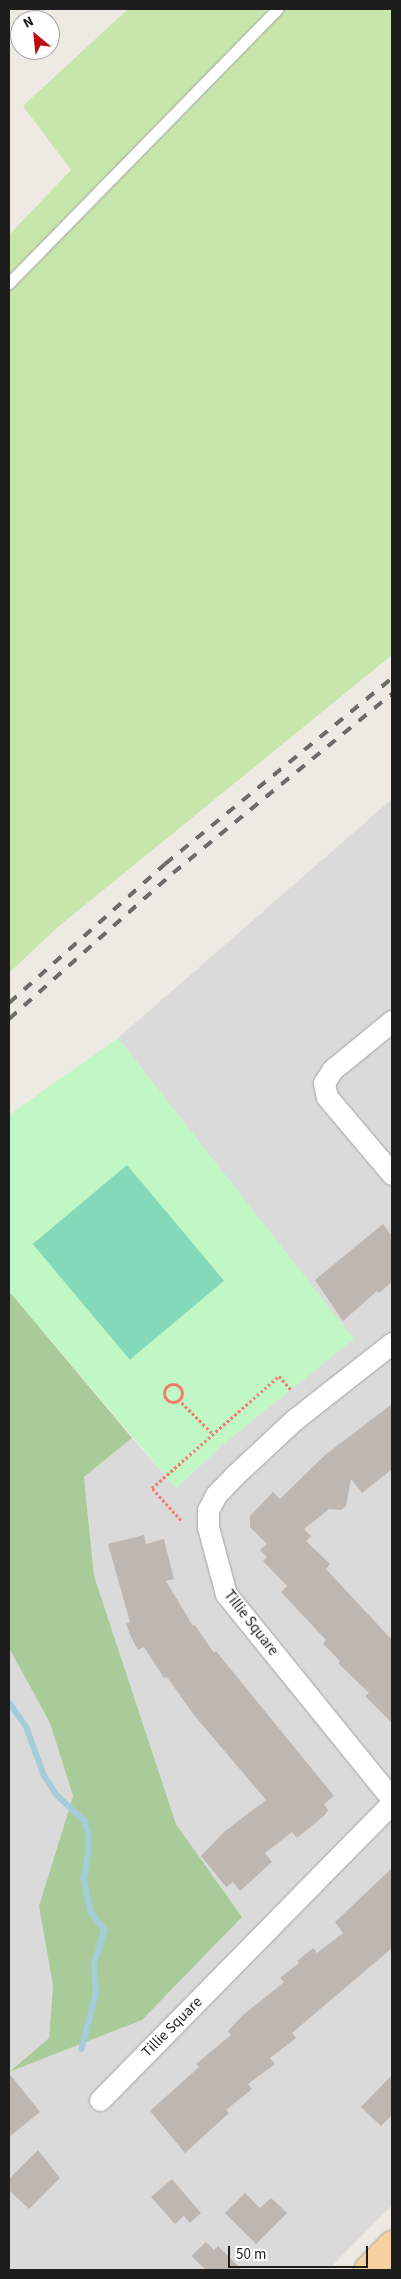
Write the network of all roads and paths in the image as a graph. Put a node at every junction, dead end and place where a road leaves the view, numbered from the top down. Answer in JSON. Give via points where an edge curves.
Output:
{"nodes":[{"id":1,"x":278,"y":9,"type":"edge"},
{"id":2,"x":9,"y":283,"type":"edge"},
{"id":3,"x":392,"y":1021,"type":"edge"},
{"id":4,"x":392,"y":1174,"type":"edge"},
{"id":5,"x":392,"y":1343,"type":"edge"},
{"id":6,"x":292,"y":1391,"type":"dead end"},
{"id":7,"x":178,"y":1400,"type":"junction"},
{"id":8,"x":213,"y":1434,"type":"junction"},
{"id":9,"x":181,"y":1520,"type":"dead end"},
{"id":10,"x":392,"y":1799,"type":"edge"},
{"id":11,"x":392,"y":1803,"type":"edge"},
{"id":12,"x":100,"y":2100,"type":"dead end"},
{"id":13,"x":392,"y":2245,"type":"edge"},
{"id":14,"x":368,"y":2270,"type":"edge"}],
"edges":[{"from":1,"to":2,"type":"lane"},
{"from":3,"to":4,"type":"street","via":[[332,1070],[324,1083],[327,1097]]},
{"from":5,"to":10,"type":"street","name":"Tillie Square","via":[[295,1419],[241,1469],[216,1495],[208,1510],[208,1527],[226,1594]]},
{"from":6,"to":8,"type":"path","via":[[279,1376]]},
{"from":7,"to":7,"type":"path","via":[[182,1394],[180,1387],[167,1386],[166,1399]]},
{"from":7,"to":8,"type":"path"},
{"from":8,"to":9,"type":"path","via":[[152,1488]]},
{"from":11,"to":12,"type":"street","name":"Tillie Square"},
{"from":13,"to":14,"type":"main road"}]}
